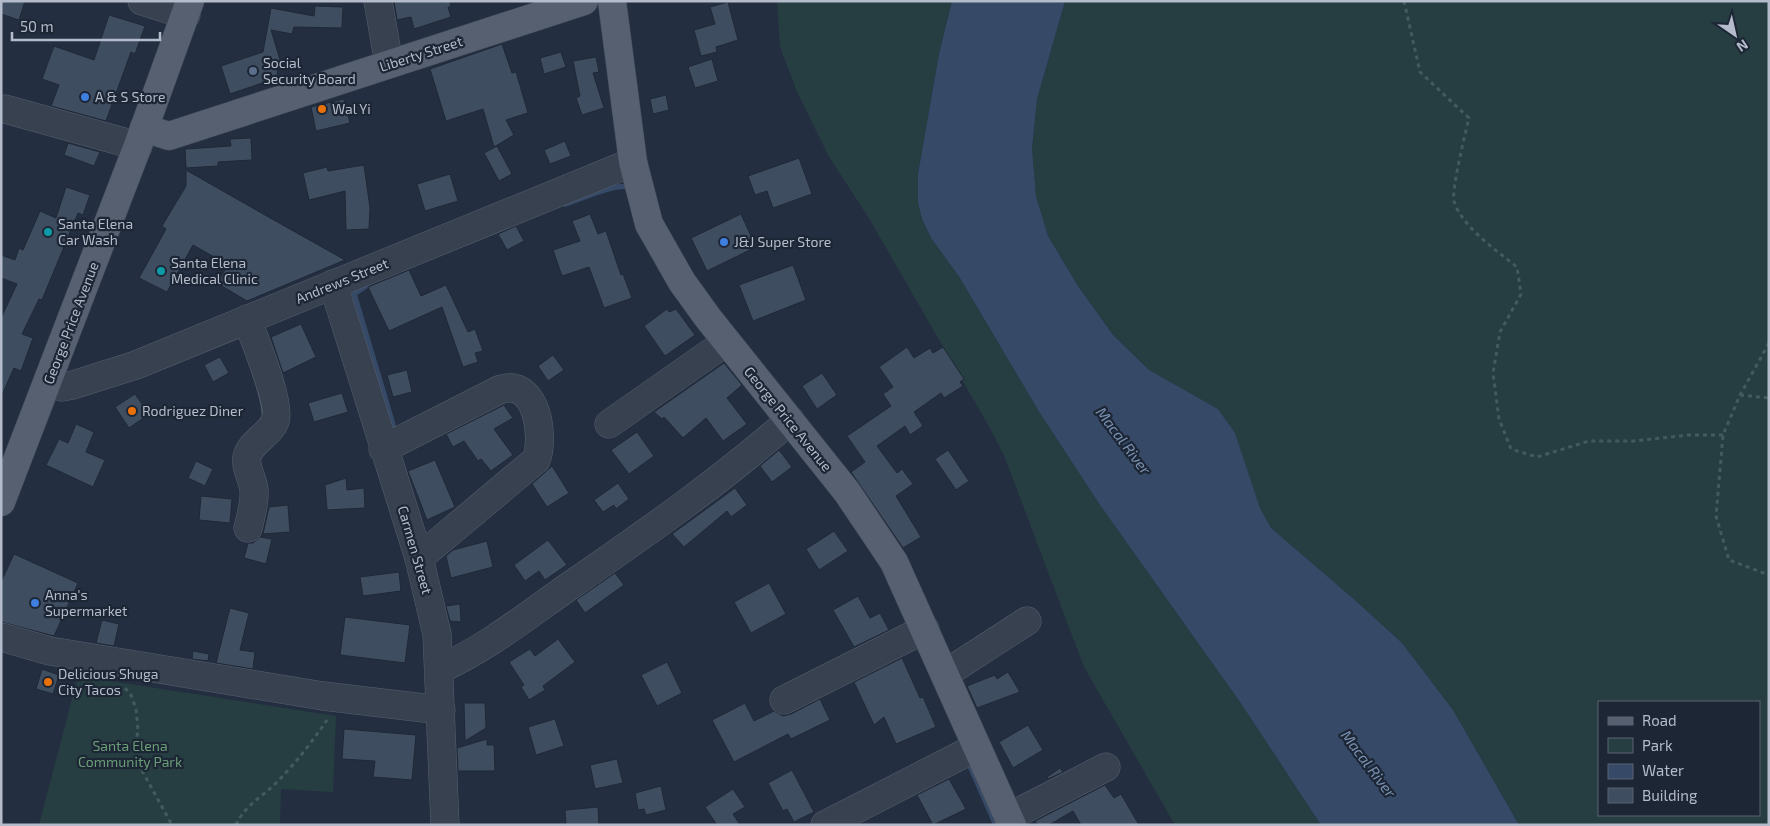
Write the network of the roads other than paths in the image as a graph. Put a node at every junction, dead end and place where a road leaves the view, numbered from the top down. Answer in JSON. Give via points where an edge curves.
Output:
{"nodes":[{"id":1,"x":142,"y":1,"type":"edge"},
{"id":2,"x":378,"y":1,"type":"edge"},
{"id":3,"x":584,"y":1,"type":"edge"},
{"id":4,"x":612,"y":1,"type":"edge"},
{"id":5,"x":188,"y":8,"type":"edge"},
{"id":6,"x":388,"y":64,"type":"junction"},
{"id":7,"x":5,"y":109,"type":"dead end"},
{"id":8,"x":141,"y":137,"type":"junction"},
{"id":9,"x":633,"y":162,"type":"junction"},
{"id":10,"x":333,"y":284,"type":"junction"},
{"id":11,"x":248,"y":320,"type":"junction"},
{"id":12,"x":726,"y":342,"type":"junction"},
{"id":13,"x":49,"y":382,"type":"junction"},
{"id":14,"x":790,"y":420,"type":"junction"},
{"id":15,"x":609,"y":424,"type":"dead end"},
{"id":16,"x":384,"y":449,"type":"junction"},
{"id":17,"x":1,"y":502,"type":"edge"},
{"id":18,"x":248,"y":528,"type":"dead end"},
{"id":19,"x":419,"y":558,"type":"junction"},
{"id":20,"x":1027,"y":621,"type":"dead end"},
{"id":21,"x":925,"y":629,"type":"junction"},
{"id":22,"x":1,"y":637,"type":"edge"},
{"id":23,"x":440,"y":669,"type":"junction"},
{"id":24,"x":945,"y":674,"type":"junction"},
{"id":25,"x":784,"y":700,"type":"dead end"},
{"id":26,"x":440,"y":710,"type":"junction"},
{"id":27,"x":977,"y":747,"type":"junction"},
{"id":28,"x":1106,"y":767,"type":"dead end"},
{"id":29,"x":1011,"y":821,"type":"edge"},
{"id":30,"x":445,"y":825,"type":"edge"},
{"id":31,"x":825,"y":825,"type":"edge"}],
"edges":[{"from":1,"to":5,"type":"street"},
{"from":2,"to":6,"type":"street"},
{"from":3,"to":6,"type":"main road","name":"Liberty Street"},
{"from":4,"to":9,"type":"main road","name":"George Price Avenue"},
{"from":5,"to":8,"type":"main road","name":"George Price Avenue"},
{"from":6,"to":8,"type":"main road","name":"Liberty Street","via":[[169,136]]},
{"from":7,"to":8,"type":"street"},
{"from":8,"to":13,"type":"main road","name":"George Price Avenue"},
{"from":9,"to":10,"type":"street","name":"Andrews Street"},
{"from":9,"to":12,"type":"main road","name":"George Price Avenue","via":[[649,224],[682,282]]},
{"from":10,"to":11,"type":"street","name":"Andrews Street"},
{"from":10,"to":16,"type":"street","name":"Carmen Street"},
{"from":11,"to":13,"type":"street","name":"Andrews Street","via":[[106,376],[62,387]]},
{"from":11,"to":18,"type":"street","via":[[270,384],[277,417],[248,452],[254,490]]},
{"from":12,"to":14,"type":"main road","name":"George Price Avenue"},
{"from":12,"to":15,"type":"street"},
{"from":13,"to":17,"type":"main road","name":"George Price Avenue"},
{"from":14,"to":21,"type":"main road","name":"George Price Avenue","via":[[876,533],[894,562]]},
{"from":14,"to":23,"type":"street","via":[[731,470],[597,567],[463,659]]},
{"from":16,"to":19,"type":"street","name":"Carmen Street"},
{"from":16,"to":19,"type":"street","via":[[502,389],[514,388],[523,393],[532,404],[538,420],[540,438],[536,460]]},
{"from":19,"to":23,"type":"street","name":"Carmen Street","via":[[437,634]]},
{"from":20,"to":24,"type":"street"},
{"from":21,"to":24,"type":"main road","name":"George Price Avenue"},
{"from":21,"to":25,"type":"street"},
{"from":22,"to":26,"type":"street","via":[[50,651],[341,698]]},
{"from":23,"to":26,"type":"street","name":"Carmen Street"},
{"from":24,"to":27,"type":"main road","name":"George Price Avenue"},
{"from":26,"to":30,"type":"street","name":"Carmen Street"},
{"from":27,"to":29,"type":"main road","name":"George Price Avenue"},
{"from":27,"to":31,"type":"street"},
{"from":28,"to":29,"type":"street"}]}
